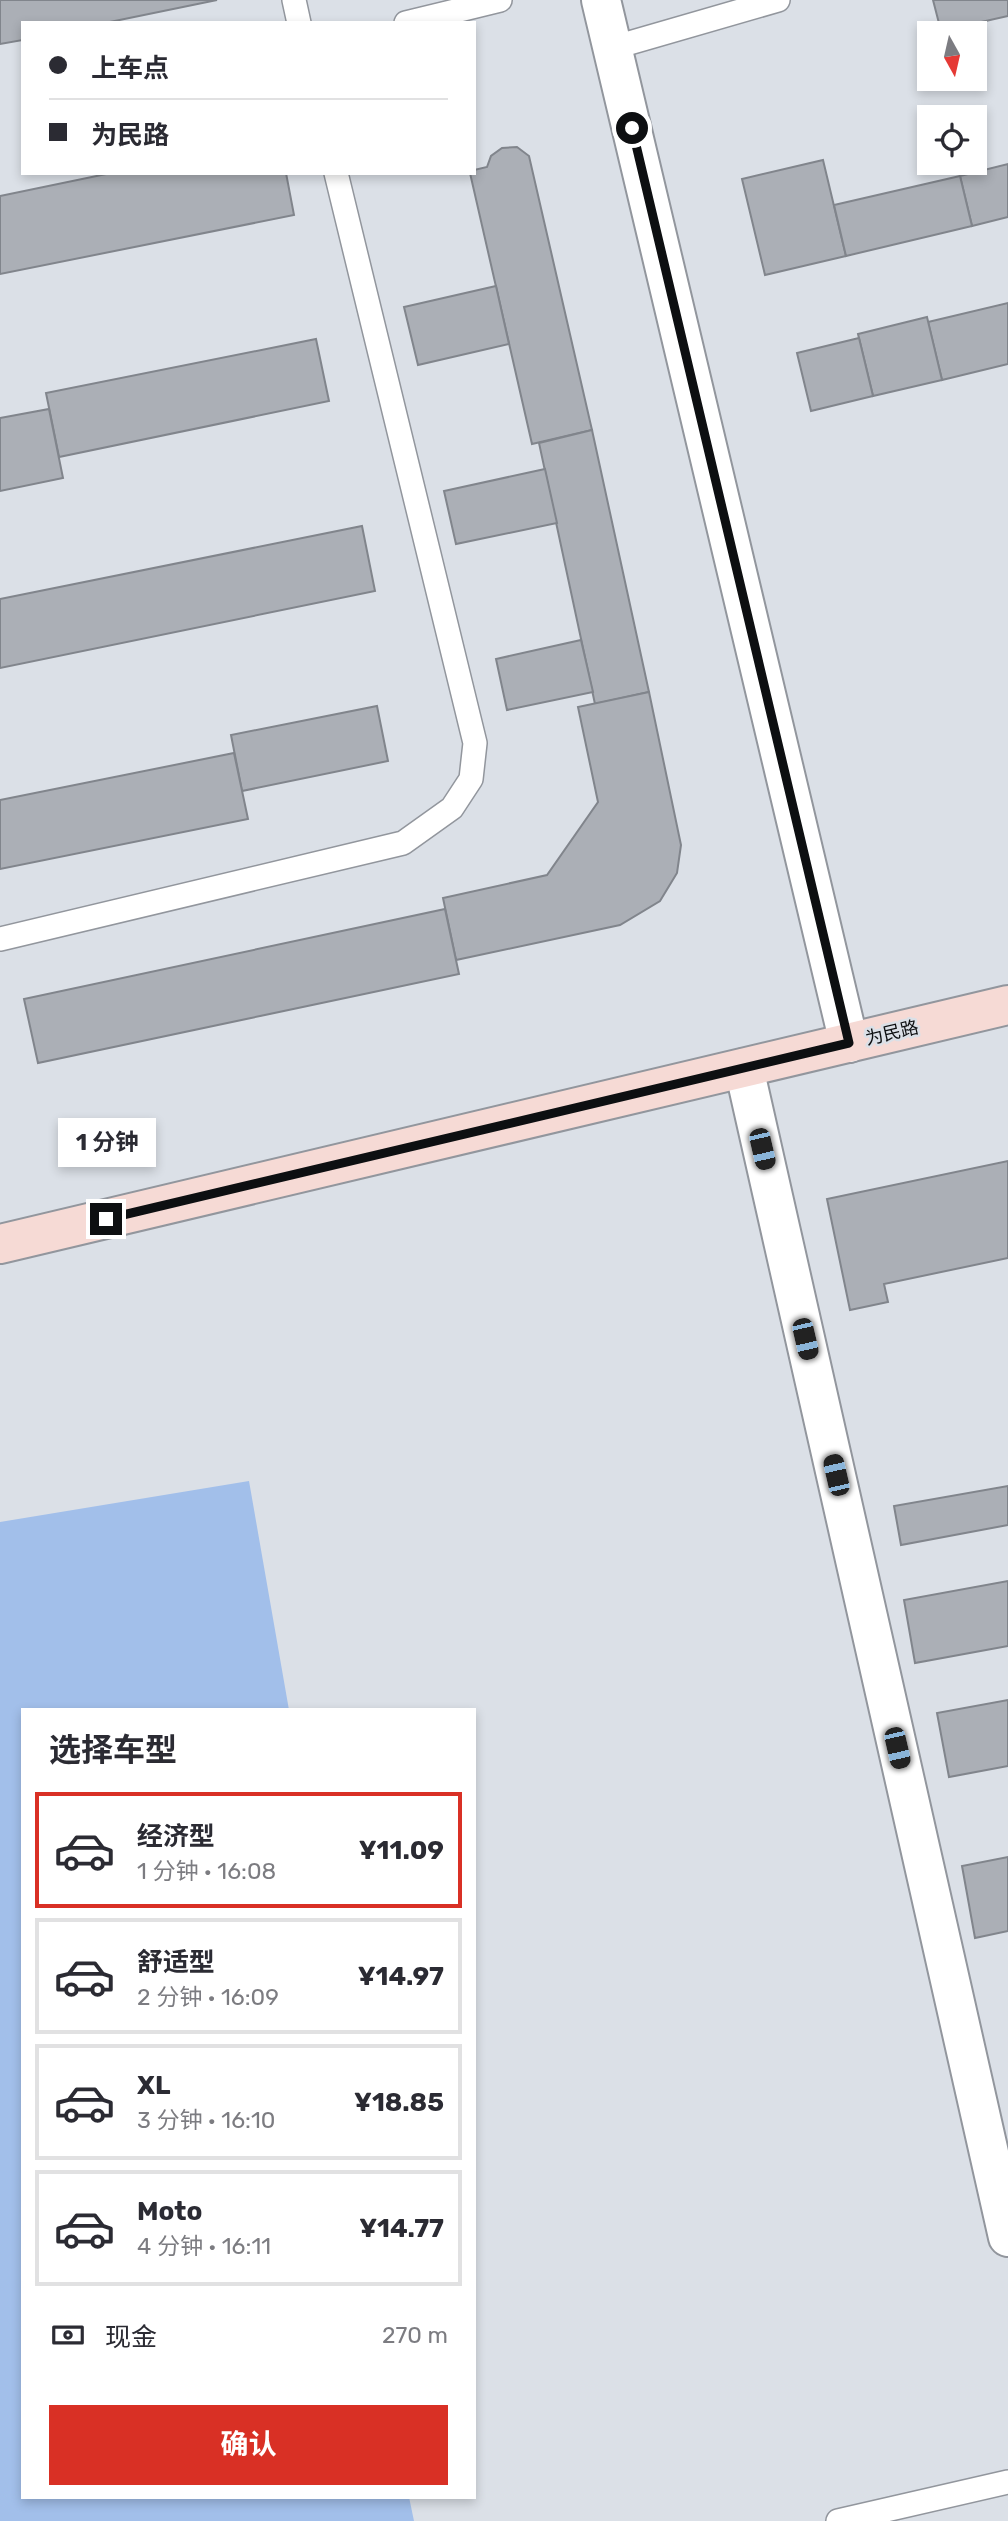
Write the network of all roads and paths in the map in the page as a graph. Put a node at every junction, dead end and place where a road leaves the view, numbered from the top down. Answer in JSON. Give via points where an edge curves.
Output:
{"nodes":[{"id":1,"x":294,"y":0,"type":"edge"},
{"id":2,"x":500,"y":0,"type":"edge"},
{"id":3,"x":601,"y":0,"type":"edge"},
{"id":4,"x":778,"y":0,"type":"edge"},
{"id":5,"x":299,"y":21,"type":"edge"},
{"id":6,"x":414,"y":21,"type":"edge"},
{"id":7,"x":612,"y":48,"type":"junction"},
{"id":8,"x":336,"y":175,"type":"edge"},
{"id":9,"x":0,"y":939,"type":"edge"},
{"id":10,"x":1008,"y":1005,"type":"edge"},
{"id":11,"x":849,"y":1043,"type":"junction"},
{"id":12,"x":744,"y":1068,"type":"junction"},
{"id":13,"x":0,"y":1244,"type":"edge"},
{"id":14,"x":1008,"y":2237,"type":"edge"},
{"id":15,"x":1008,"y":2482,"type":"edge"},
{"id":16,"x":838,"y":2521,"type":"edge"}],
"edges":[{"from":1,"to":5,"type":"lane"},
{"from":2,"to":6,"type":"lane"},
{"from":3,"to":7,"type":"street"},
{"from":4,"to":7,"type":"lane"},
{"from":7,"to":11,"type":"street"},
{"from":8,"to":9,"type":"lane","via":[[475,743],[471,779],[452,808],[403,843]]},
{"from":10,"to":11,"type":"main road","name":"为民路"},
{"from":11,"to":12,"type":"main road","name":"为民路"},
{"from":12,"to":13,"type":"main road","name":"为民路"},
{"from":12,"to":14,"type":"street"},
{"from":15,"to":16,"type":"lane"}]}
